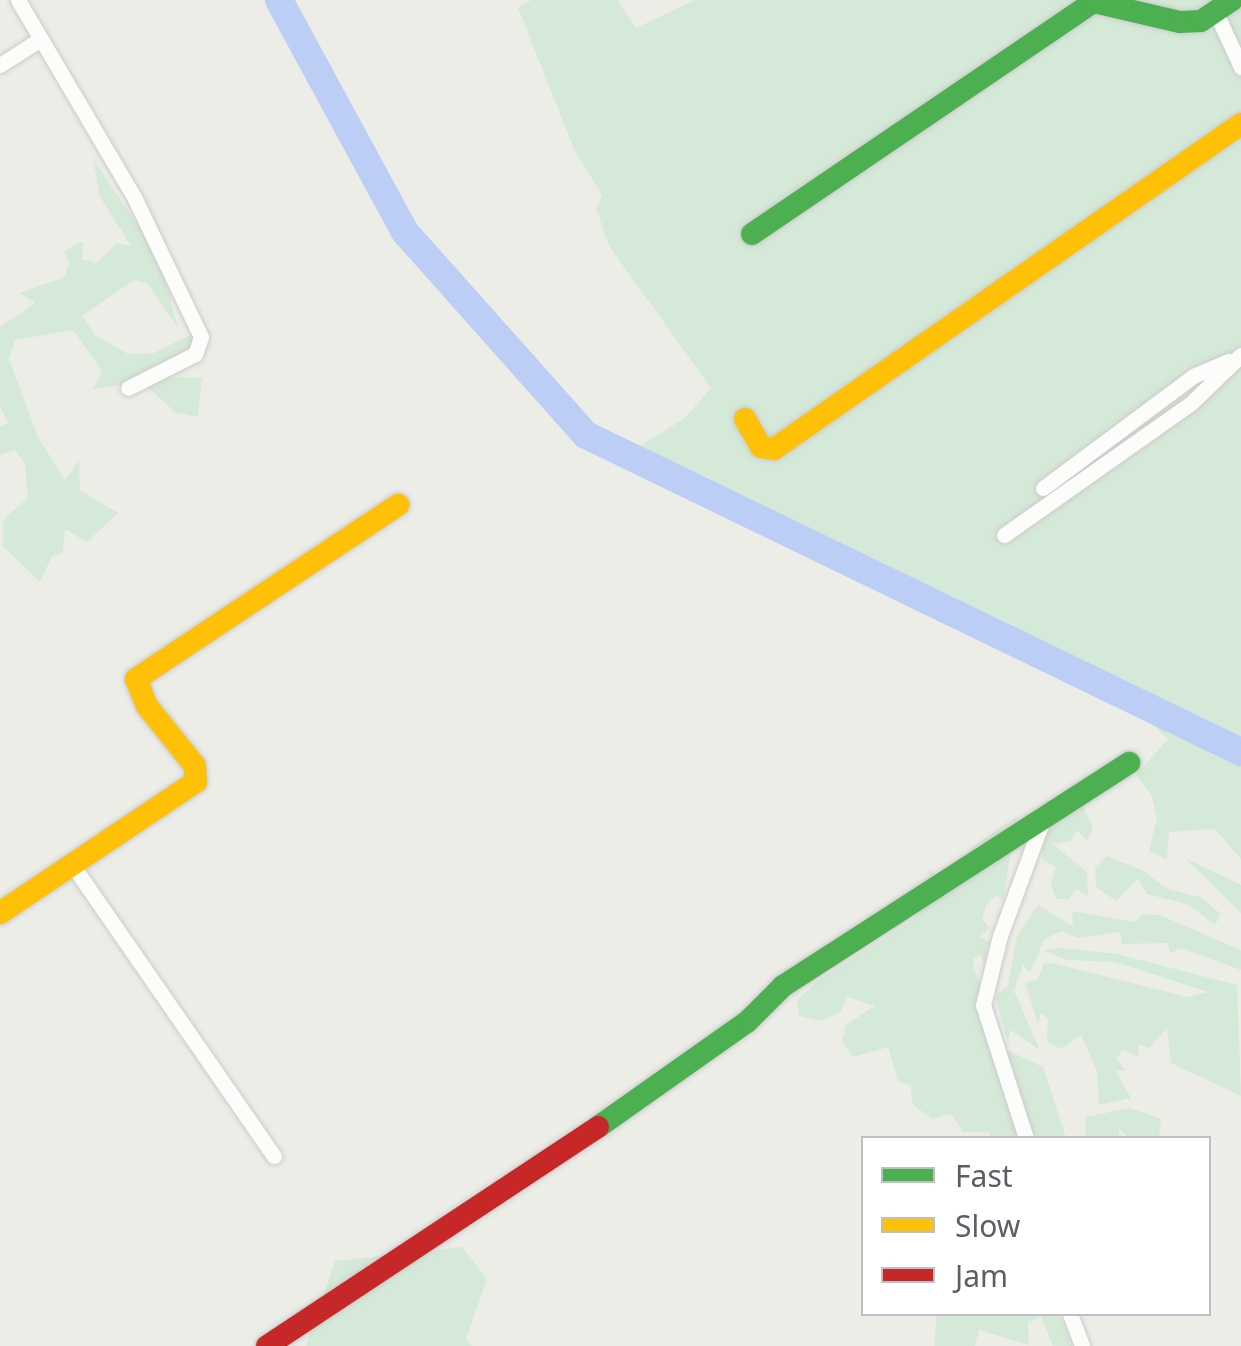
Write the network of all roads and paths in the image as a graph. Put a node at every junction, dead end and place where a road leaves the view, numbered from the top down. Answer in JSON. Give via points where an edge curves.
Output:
{"nodes":[{"id":1,"x":18,"y":0,"type":"edge"},
{"id":2,"x":1224,"y":6,"type":"edge"},
{"id":3,"x":40,"y":40,"type":"junction"},
{"id":4,"x":0,"y":64,"type":"edge"},
{"id":5,"x":1241,"y":67,"type":"edge"},
{"id":6,"x":1241,"y":124,"type":"edge"},
{"id":7,"x":752,"y":234,"type":"dead end"},
{"id":8,"x":1239,"y":356,"type":"edge"},
{"id":9,"x":128,"y":388,"type":"dead end"},
{"id":10,"x":745,"y":418,"type":"dead end"},
{"id":11,"x":1043,"y":488,"type":"dead end"},
{"id":12,"x":398,"y":505,"type":"dead end"},
{"id":13,"x":1004,"y":535,"type":"dead end"},
{"id":14,"x":1129,"y":762,"type":"dead end"},
{"id":15,"x":1045,"y":814,"type":"junction"},
{"id":16,"x":73,"y":866,"type":"junction"},
{"id":17,"x":0,"y":913,"type":"edge"},
{"id":18,"x":1025,"y":1136,"type":"edge"},
{"id":19,"x":274,"y":1156,"type":"dead end"},
{"id":20,"x":1071,"y":1316,"type":"edge"},
{"id":21,"x":267,"y":1346,"type":"edge"},
{"id":22,"x":1082,"y":1346,"type":"edge"}],
"edges":[{"from":1,"to":3,"type":"street"},
{"from":2,"to":5,"type":"street"},
{"from":2,"to":7,"type":"street","via":[[1167,22],[1094,2]]},
{"from":3,"to":4,"type":"street"},
{"from":3,"to":9,"type":"street","via":[[135,199],[201,337],[195,354]]},
{"from":6,"to":10,"type":"street","via":[[774,449],[761,447]]},
{"from":8,"to":11,"type":"street","via":[[1193,376]]},
{"from":8,"to":13,"type":"street","via":[[1175,415]]},
{"from":12,"to":16,"type":"street","via":[[136,679],[147,706],[194,766],[196,782]]},
{"from":14,"to":15,"type":"street"},
{"from":15,"to":18,"type":"street","via":[[1000,936],[983,1006]]},
{"from":15,"to":21,"type":"street","via":[[783,986],[747,1022],[659,1087]]},
{"from":16,"to":17,"type":"street"},
{"from":16,"to":19,"type":"street"},
{"from":20,"to":22,"type":"street"}]}
